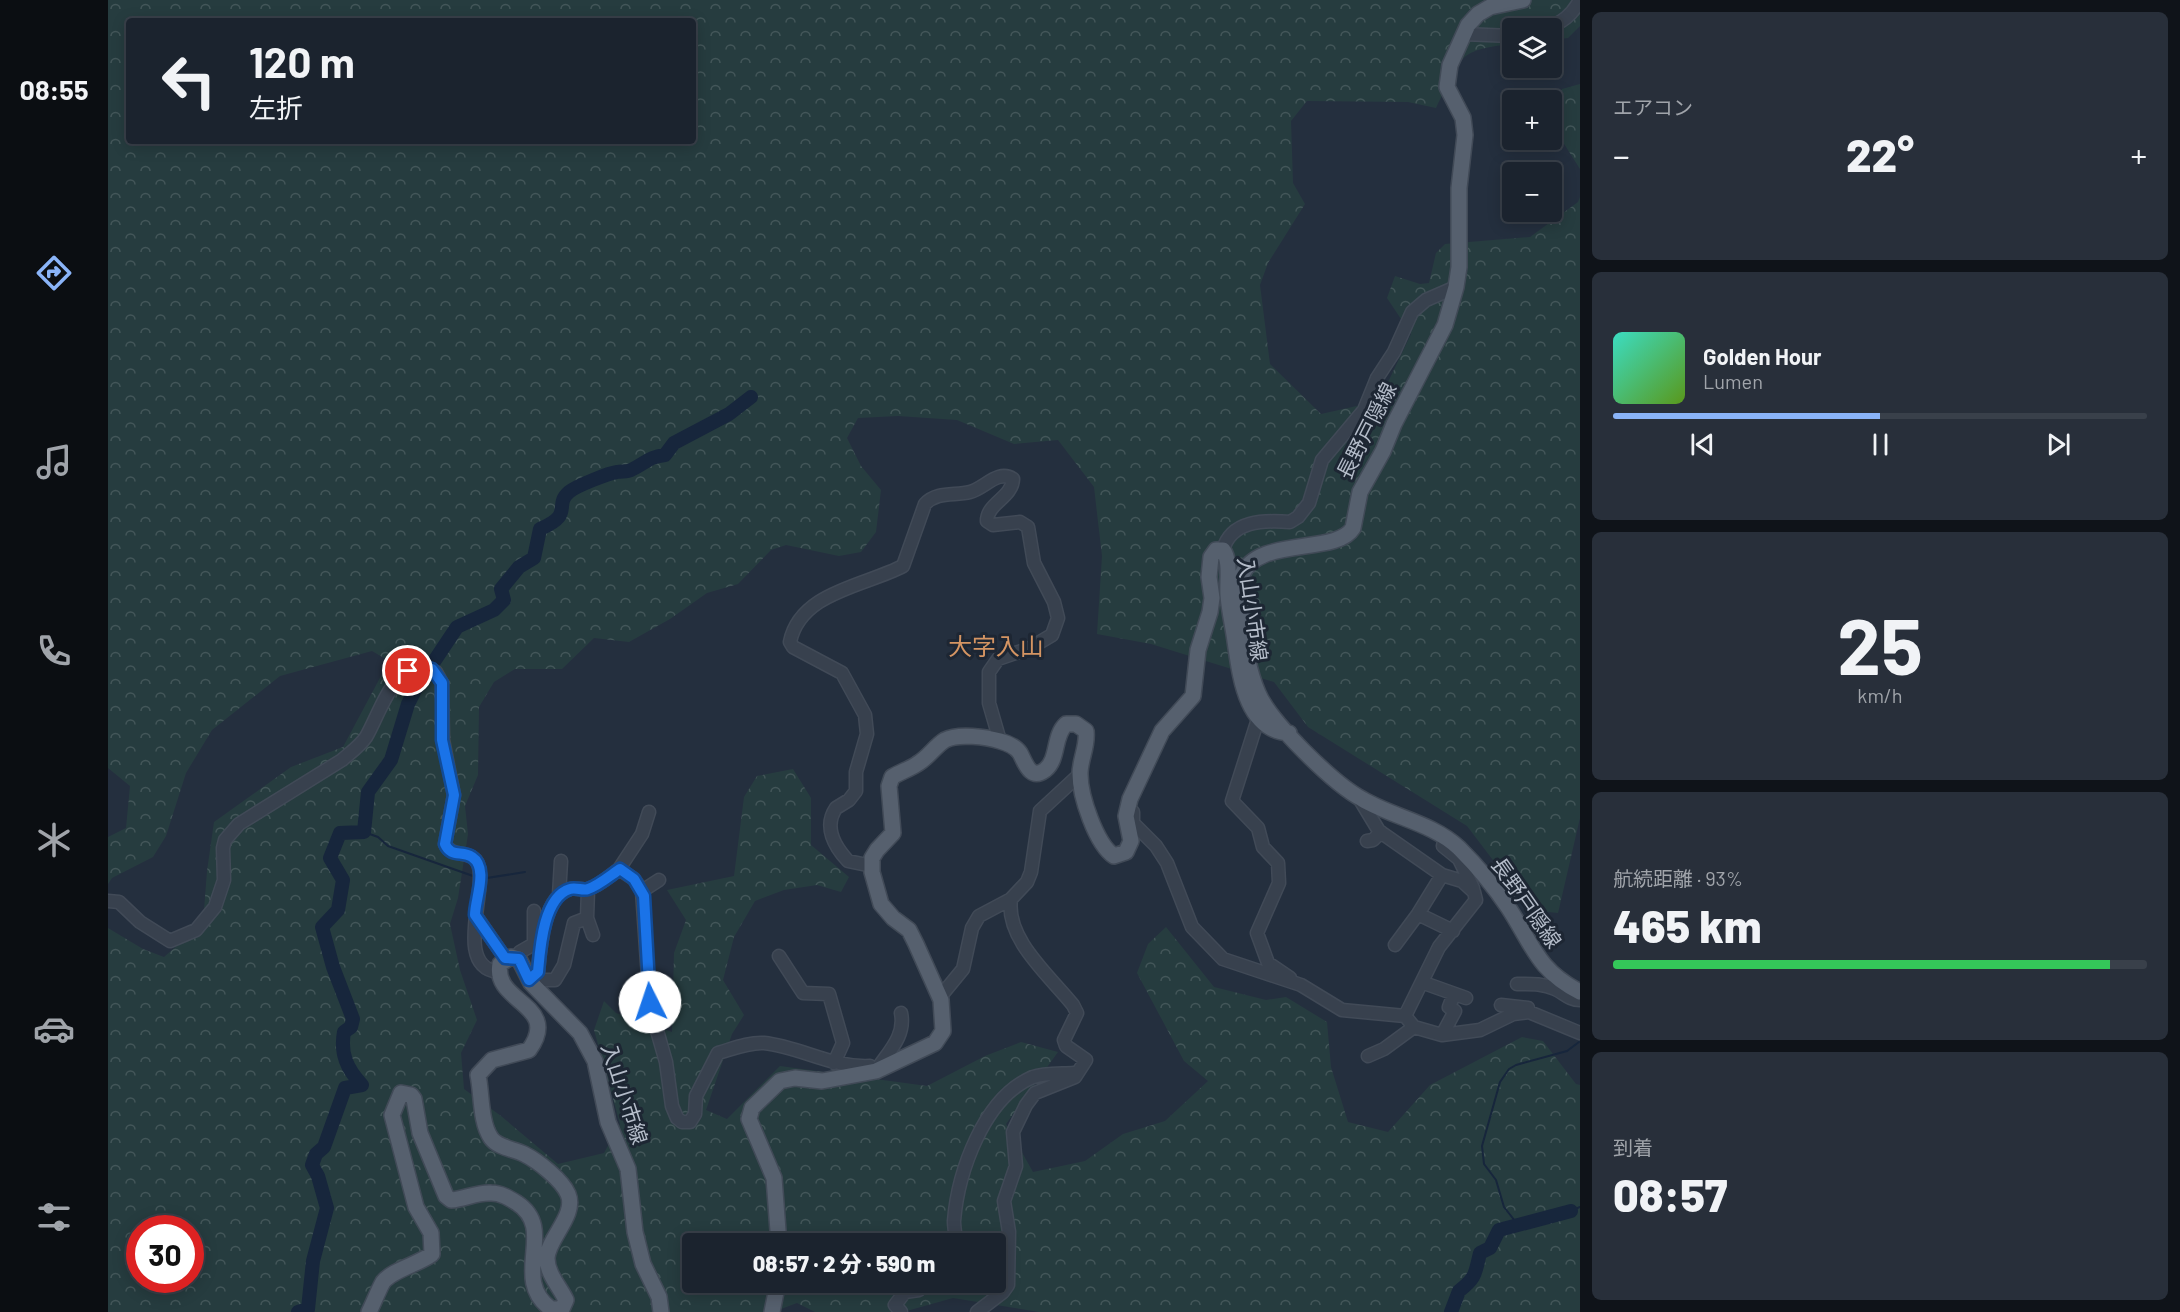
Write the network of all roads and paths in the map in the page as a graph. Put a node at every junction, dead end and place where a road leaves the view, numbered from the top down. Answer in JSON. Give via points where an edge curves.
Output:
{"nodes":[{"id":1,"x":1523,"y":0,"type":"edge"},
{"id":2,"x":1580,"y":0,"type":"edge"},
{"id":3,"x":1562,"y":22,"type":"edge"},
{"id":4,"x":1463,"y":34,"type":"junction"},
{"id":5,"x":1502,"y":36,"type":"edge"},
{"id":6,"x":1456,"y":287,"type":"junction"},
{"id":7,"x":1223,"y":550,"type":"junction"},
{"id":8,"x":1259,"y":716,"type":"junction"},
{"id":9,"x":1289,"y":733,"type":"junction"},
{"id":10,"x":1000,"y":741,"type":"junction"},
{"id":11,"x":1080,"y":774,"type":"junction"},
{"id":12,"x":1359,"y":798,"type":"junction"},
{"id":13,"x":1130,"y":799,"type":"junction"},
{"id":14,"x":649,"y":812,"type":"dead end"},
{"id":15,"x":1381,"y":832,"type":"junction"},
{"id":16,"x":1445,"y":837,"type":"junction"},
{"id":17,"x":1367,"y":841,"type":"dead end"},
{"id":18,"x":561,"y":861,"type":"dead end"},
{"id":19,"x":872,"y":866,"type":"junction"},
{"id":20,"x":620,"y":869,"type":"junction"},
{"id":21,"x":1496,"y":871,"type":"dead end"},
{"id":22,"x":1442,"y":875,"type":"junction"},
{"id":23,"x":659,"y":880,"type":"dead end"},
{"id":24,"x":588,"y":890,"type":"junction"},
{"id":25,"x":642,"y":891,"type":"junction"},
{"id":26,"x":1474,"y":892,"type":"junction"},
{"id":27,"x":559,"y":895,"type":"junction"},
{"id":28,"x":1011,"y":899,"type":"junction"},
{"id":29,"x":108,"y":901,"type":"edge"},
{"id":30,"x":1506,"y":904,"type":"junction"},
{"id":31,"x":534,"y":911,"type":"dead end"},
{"id":32,"x":1418,"y":914,"type":"junction"},
{"id":33,"x":475,"y":915,"type":"junction"},
{"id":34,"x":587,"y":918,"type":"junction"},
{"id":35,"x":1453,"y":931,"type":"junction"},
{"id":36,"x":593,"y":935,"type":"dead end"},
{"id":37,"x":1395,"y":945,"type":"dead end"},
{"id":38,"x":779,"y":956,"type":"dead end"},
{"id":39,"x":506,"y":963,"type":"junction"},
{"id":40,"x":529,"y":980,"type":"junction"},
{"id":41,"x":1424,"y":983,"type":"junction"},
{"id":42,"x":1517,"y":984,"type":"dead end"},
{"id":43,"x":1301,"y":985,"type":"junction"},
{"id":44,"x":1580,"y":992,"type":"edge"},
{"id":45,"x":940,"y":997,"type":"junction"},
{"id":46,"x":1580,"y":1000,"type":"edge"},
{"id":47,"x":1502,"y":1005,"type":"dead end"},
{"id":48,"x":1529,"y":1012,"type":"junction"},
{"id":49,"x":901,"y":1013,"type":"dead end"},
{"id":50,"x":1405,"y":1016,"type":"junction"},
{"id":51,"x":1413,"y":1027,"type":"junction"},
{"id":52,"x":1580,"y":1033,"type":"edge"},
{"id":53,"x":1442,"y":1035,"type":"junction"},
{"id":54,"x":1368,"y":1056,"type":"dead end"},
{"id":55,"x":834,"y":1063,"type":"junction"},
{"id":56,"x":876,"y":1071,"type":"junction"},
{"id":57,"x":1080,"y":1072,"type":"junction"},
{"id":58,"x":779,"y":1233,"type":"edge"},
{"id":59,"x":955,"y":1233,"type":"edge"},
{"id":60,"x":776,"y":1293,"type":"edge"},
{"id":61,"x":904,"y":1293,"type":"edge"},
{"id":62,"x":369,"y":1312,"type":"edge"},
{"id":63,"x":661,"y":1312,"type":"edge"},
{"id":64,"x":772,"y":1312,"type":"edge"},
{"id":65,"x":901,"y":1312,"type":"edge"},
{"id":66,"x":977,"y":1312,"type":"edge"}],
"edges":[{"from":1,"to":4,"type":"main road","name":"長野戸隠線","via":[[1485,9],[1472,19]]},
{"from":2,"to":3,"type":"street"},
{"from":4,"to":5,"type":"street"},
{"from":4,"to":6,"type":"main road","name":"長野戸隠線","via":[[1446,81],[1463,118],[1466,135],[1459,188],[1460,267]]},
{"from":6,"to":7,"type":"street","via":[[1426,300],[1412,312],[1364,410],[1322,460],[1305,510],[1290,522],[1260,521],[1239,528],[1226,539]]},
{"from":6,"to":9,"type":"main road","name":"長野戸隠線","via":[[1441,335],[1360,492],[1351,532],[1340,538],[1269,553],[1251,562],[1242,574],[1239,591],[1251,674],[1262,701]]},
{"from":7,"to":8,"type":"main road","name":"入山小市線","via":[[1227,555],[1228,597],[1241,679],[1247,700]]},
{"from":7,"to":13,"type":"main road","name":"入山小市線","via":[[1216,550],[1211,556],[1212,598],[1198,650],[1193,696],[1162,731]]},
{"from":8,"to":9,"type":"main road","name":"入山小市線","via":[[1277,732]]},
{"from":8,"to":43,"type":"street","via":[[1232,801],[1258,828],[1263,847],[1278,863],[1279,884],[1257,933],[1260,947],[1268,963]]},
{"from":9,"to":12,"type":"main road","name":"長野戸隠線","via":[[1322,770]]},
{"from":10,"to":11,"type":"main road","name":"入山小市線","via":[[1019,753],[1026,768],[1039,772],[1052,761],[1061,728],[1077,724],[1086,731],[1087,739]]},
{"from":10,"to":19,"type":"main road","via":[[947,739],[917,764],[892,777],[889,786],[893,833],[877,850]]},
{"from":10,"to":19,"type":"street","via":[[989,703],[989,672],[998,659],[1052,635],[1058,618],[1054,602],[1036,570],[1028,527],[1020,522],[993,525],[987,521],[989,511],[1013,485],[1013,479],[1007,475],[971,492],[932,498],[926,504],[903,566],[831,596],[803,614],[791,636],[793,647],[842,673],[865,715],[867,734],[856,772],[856,791],[836,808],[831,826],[832,838],[848,861]]},
{"from":11,"to":13,"type":"main road","name":"入山小市線","via":[[1104,849],[1114,856],[1126,852],[1131,841],[1126,816]]},
{"from":11,"to":28,"type":"street","via":[[1040,811],[1031,872]]},
{"from":12,"to":15,"type":"street"},
{"from":12,"to":16,"type":"main road","name":"長野戸隠線"},
{"from":13,"to":43,"type":"street","via":[[1133,823],[1167,863],[1192,927],[1223,959]]},
{"from":14,"to":20,"type":"street","via":[[642,834]]},
{"from":15,"to":17,"type":"street"},
{"from":15,"to":22,"type":"street"},
{"from":16,"to":26,"type":"street","via":[[1443,846],[1459,860]]},
{"from":16,"to":30,"type":"main road","name":"長野戸隠線","via":[[1468,857]]},
{"from":18,"to":27,"type":"street"},
{"from":19,"to":45,"type":"main road","via":[[881,904],[909,930]]},
{"from":20,"to":24,"type":"street"},
{"from":20,"to":25,"type":"street"},
{"from":21,"to":30,"type":"street","via":[[1508,896]]},
{"from":22,"to":26,"type":"street","via":[[1462,881]]},
{"from":22,"to":32,"type":"street"},
{"from":23,"to":25,"type":"street"},
{"from":24,"to":27,"type":"street","via":[[570,889]]},
{"from":24,"to":34,"type":"street"},
{"from":25,"to":55,"type":"street","via":[[650,1006],[676,1118],[690,1122],[695,1114],[696,1096],[718,1053],[763,1043]]},
{"from":26,"to":35,"type":"street","via":[[1474,906]]},
{"from":27,"to":40,"type":"street","via":[[550,910],[539,950],[538,972]]},
{"from":28,"to":45,"type":"street","via":[[975,921],[963,969]]},
{"from":28,"to":57,"type":"street","via":[[1009,911],[1014,928],[1074,1005],[1077,1013],[1064,1040],[1066,1046],[1086,1060]]},
{"from":29,"to":33,"type":"street","via":[[119,902],[140,922],[170,941],[196,930],[221,892],[223,848],[231,833],[354,750],[391,688],[418,667],[436,672],[442,683],[442,740],[454,795],[445,844],[448,850],[478,861]]},
{"from":30,"to":44,"type":"main road","name":"長野戸隠線","via":[[1537,959]]},
{"from":31,"to":39,"type":"street","via":[[534,944]]},
{"from":32,"to":35,"type":"street"},
{"from":32,"to":37,"type":"street"},
{"from":33,"to":39,"type":"street"},
{"from":33,"to":39,"type":"street","via":[[477,960],[485,969]]},
{"from":34,"to":36,"type":"street"},
{"from":34,"to":40,"type":"street","via":[[574,923],[564,965],[555,980]]},
{"from":35,"to":41,"type":"street","via":[[1439,947]]},
{"from":38,"to":55,"type":"street","via":[[803,993],[830,994],[843,1043]]},
{"from":39,"to":40,"type":"main road","name":"入山小市線","via":[[525,968]]},
{"from":39,"to":62,"type":"main road","via":[[503,984],[537,1018],[538,1036],[529,1050],[492,1060],[478,1075],[484,1118],[491,1139],[525,1154],[561,1180],[569,1197],[566,1215],[547,1259],[565,1305],[551,1310],[532,1282],[536,1229],[526,1210],[495,1193],[451,1200],[446,1196],[420,1133],[414,1099],[401,1093],[392,1115],[416,1207],[431,1233],[432,1254],[384,1281]]},
{"from":40,"to":63,"type":"main road","name":"入山小市線","via":[[580,1033],[595,1060],[608,1122],[628,1169],[635,1232]]},
{"from":41,"to":50,"type":"street"},
{"from":41,"to":53,"type":"street","via":[[1460,996],[1449,1007],[1455,1011]]},
{"from":42,"to":46,"type":"street","via":[[1539,984]]},
{"from":43,"to":50,"type":"street","via":[[1342,1010]]},
{"from":45,"to":56,"type":"main road","via":[[944,1016],[940,1038]]},
{"from":47,"to":48,"type":"street","via":[[1523,1006]]},
{"from":48,"to":52,"type":"street"},
{"from":48,"to":53,"type":"street","via":[[1513,1014],[1480,1030]]},
{"from":49,"to":56,"type":"street","via":[[900,1032],[889,1056]]},
{"from":50,"to":51,"type":"street"},
{"from":51,"to":53,"type":"street"},
{"from":51,"to":54,"type":"street"},
{"from":55,"to":56,"type":"street","via":[[870,1066]]},
{"from":56,"to":58,"type":"main road","via":[[822,1081],[780,1081],[752,1108],[749,1119],[774,1178]]},
{"from":57,"to":59,"type":"street","via":[[1035,1076],[994,1109],[974,1144],[958,1190]]},
{"from":57,"to":66,"type":"street","via":[[1035,1093],[1013,1132],[1016,1166],[1004,1201],[1009,1232],[1008,1285]]},
{"from":60,"to":64,"type":"main road"},
{"from":61,"to":65,"type":"street","via":[[895,1305]]}]}
